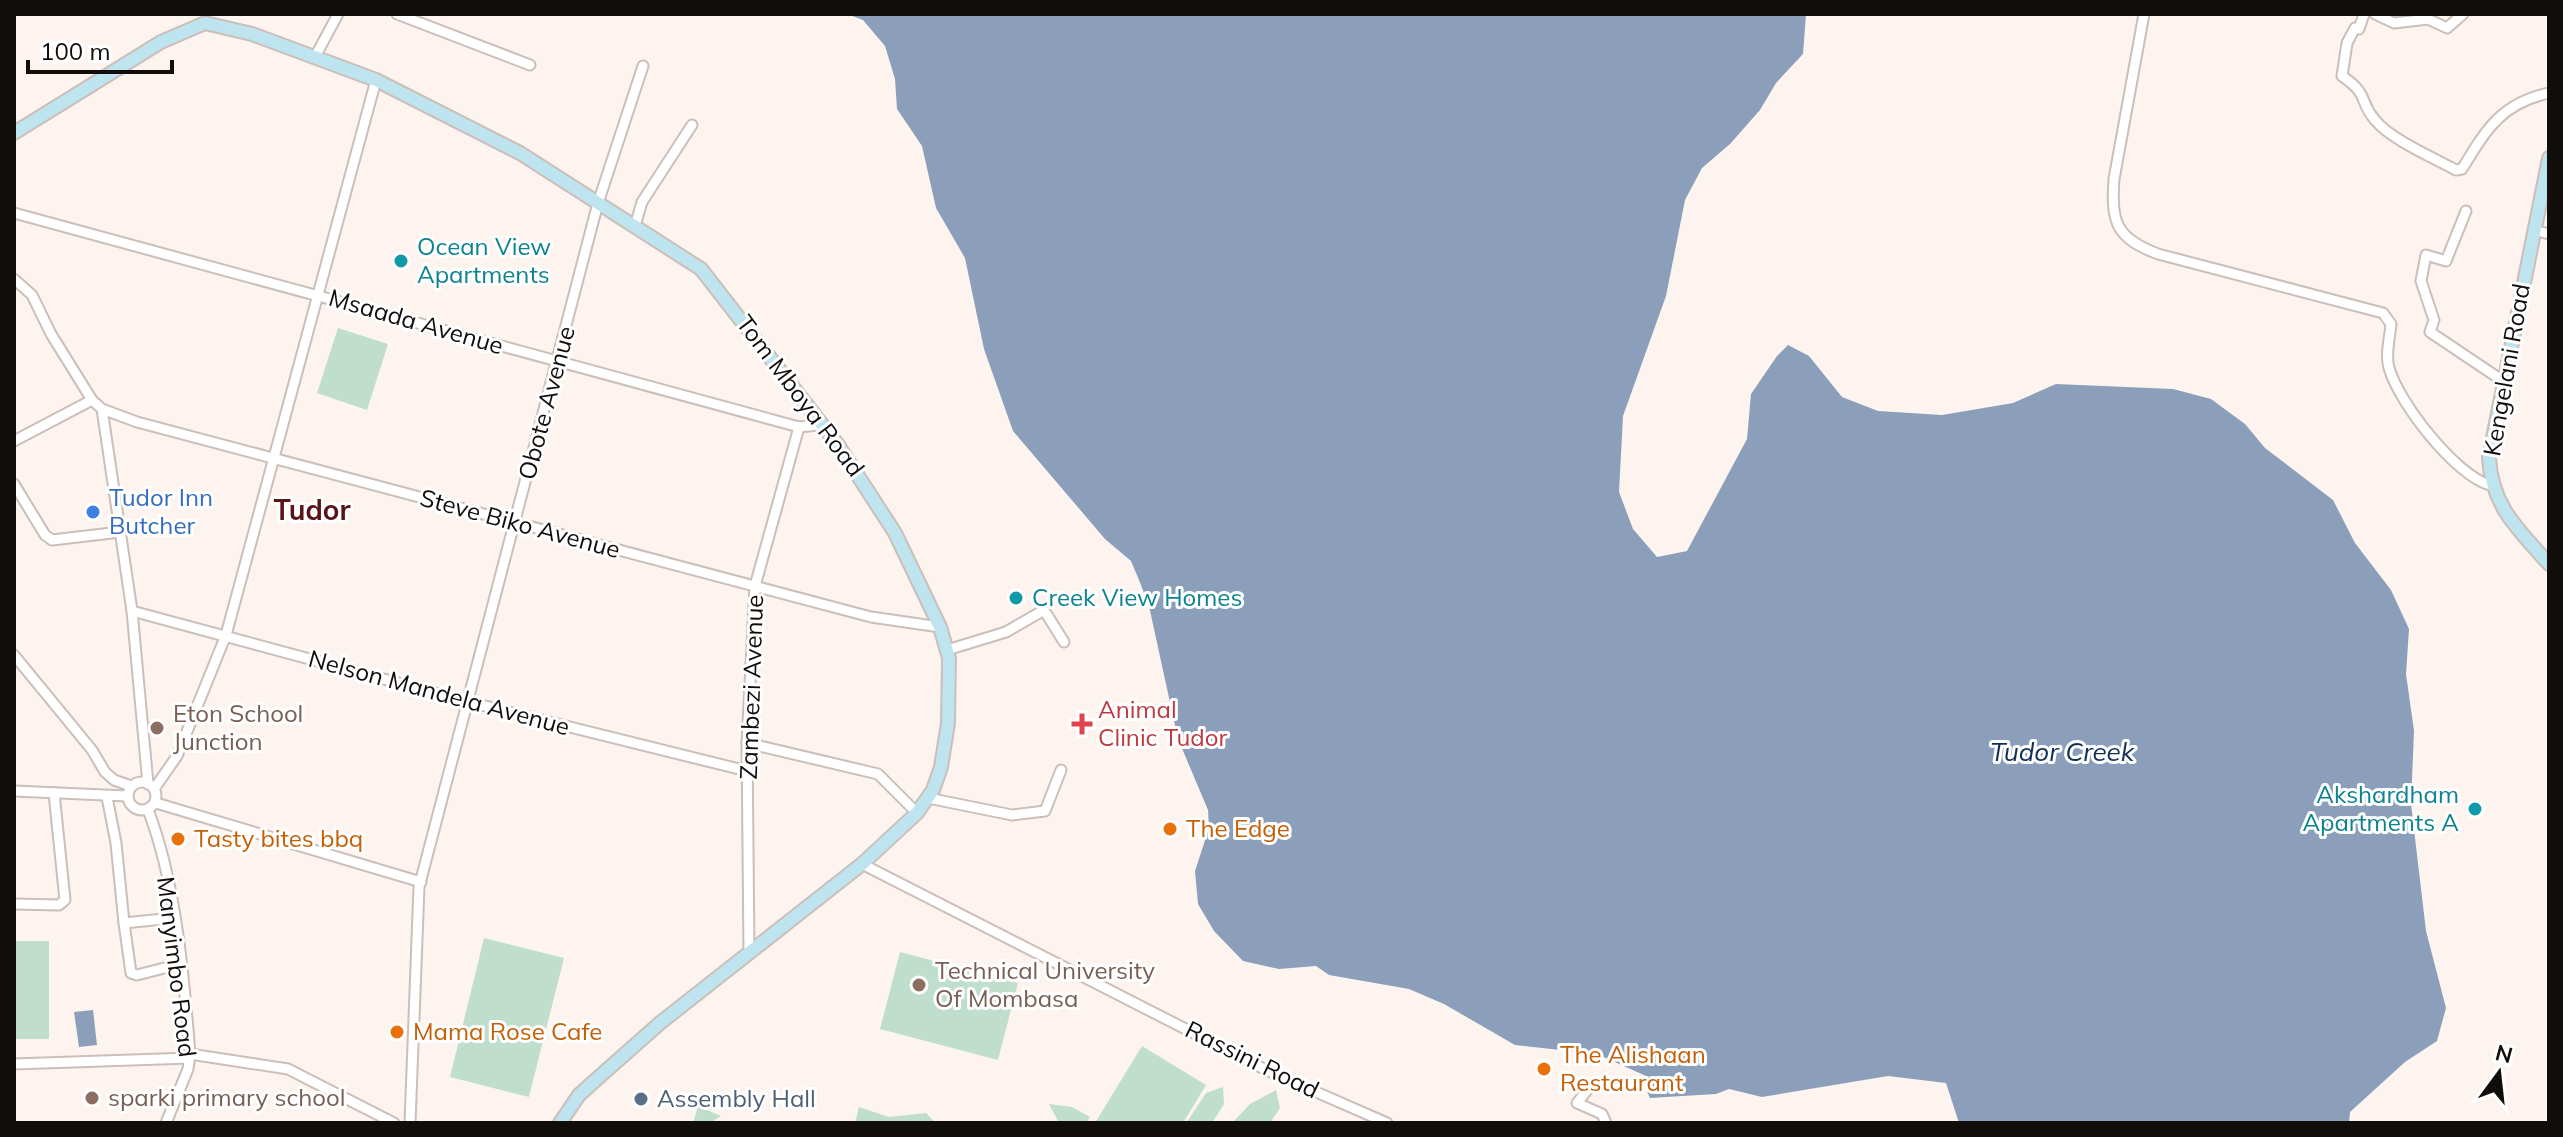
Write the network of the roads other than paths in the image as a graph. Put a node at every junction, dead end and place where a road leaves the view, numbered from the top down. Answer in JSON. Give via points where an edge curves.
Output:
{"nodes":[{"id":1,"x":338,"y":14,"type":"edge"},
{"id":2,"x":397,"y":14,"type":"edge"},
{"id":3,"x":2144,"y":14,"type":"edge"},
{"id":4,"x":2364,"y":14,"type":"edge"},
{"id":5,"x":2375,"y":14,"type":"edge"},
{"id":6,"x":2463,"y":14,"type":"edge"},
{"id":7,"x":315,"y":57,"type":"junction"},
{"id":8,"x":530,"y":65,"type":"dead end"},
{"id":9,"x":643,"y":66,"type":"dead end"},
{"id":10,"x":376,"y":80,"type":"junction"},
{"id":11,"x":2549,"y":93,"type":"edge"},
{"id":12,"x":692,"y":125,"type":"dead end"},
{"id":13,"x":14,"y":133,"type":"edge"},
{"id":14,"x":2549,"y":158,"type":"edge"},
{"id":15,"x":598,"y":203,"type":"junction"},
{"id":16,"x":2466,"y":211,"type":"dead end"},
{"id":17,"x":14,"y":213,"type":"edge"},
{"id":18,"x":635,"y":226,"type":"junction"},
{"id":19,"x":2534,"y":230,"type":"junction"},
{"id":20,"x":2549,"y":234,"type":"edge"},
{"id":21,"x":14,"y":279,"type":"edge"},
{"id":22,"x":317,"y":294,"type":"junction"},
{"id":23,"x":557,"y":362,"type":"junction"},
{"id":24,"x":2503,"y":381,"type":"junction"},
{"id":25,"x":92,"y":400,"type":"junction"},
{"id":26,"x":102,"y":409,"type":"junction"},
{"id":27,"x":819,"y":425,"type":"junction"},
{"id":28,"x":799,"y":427,"type":"junction"},
{"id":29,"x":14,"y":441,"type":"edge"},
{"id":30,"x":272,"y":458,"type":"junction"},
{"id":31,"x":14,"y":484,"type":"edge"},
{"id":32,"x":2490,"y":485,"type":"junction"},
{"id":33,"x":515,"y":524,"type":"junction"},
{"id":34,"x":120,"y":532,"type":"junction"},
{"id":35,"x":2549,"y":564,"type":"edge"},
{"id":36,"x":755,"y":586,"type":"junction"},
{"id":37,"x":132,"y":611,"type":"junction"},
{"id":38,"x":940,"y":627,"type":"junction"},
{"id":39,"x":226,"y":635,"type":"junction"},
{"id":40,"x":1064,"y":642,"type":"dead end"},
{"id":41,"x":947,"y":650,"type":"junction"},
{"id":42,"x":14,"y":655,"type":"edge"},
{"id":43,"x":465,"y":701,"type":"junction"},
{"id":44,"x":747,"y":743,"type":"junction"},
{"id":45,"x":1061,"y":770,"type":"dead end"},
{"id":46,"x":747,"y":771,"type":"junction"},
{"id":47,"x":105,"y":772,"type":"junction"},
{"id":48,"x":151,"y":787,"type":"junction"},
{"id":49,"x":14,"y":791,"type":"edge"},
{"id":50,"x":129,"y":791,"type":"junction"},
{"id":51,"x":54,"y":793,"type":"junction"},
{"id":52,"x":104,"y":796,"type":"junction"},
{"id":53,"x":928,"y":798,"type":"junction"},
{"id":54,"x":152,"y":806,"type":"junction"},
{"id":55,"x":917,"y":813,"type":"junction"},
{"id":56,"x":862,"y":864,"type":"junction"},
{"id":57,"x":421,"y":882,"type":"junction"},
{"id":58,"x":14,"y":904,"type":"edge"},
{"id":59,"x":173,"y":918,"type":"junction"},
{"id":60,"x":124,"y":923,"type":"junction"},
{"id":61,"x":749,"y":953,"type":"junction"},
{"id":62,"x":180,"y":964,"type":"junction"},
{"id":63,"x":190,"y":1056,"type":"junction"},
{"id":64,"x":14,"y":1064,"type":"edge"},
{"id":65,"x":1589,"y":1088,"type":"dead end"},
{"id":66,"x":166,"y":1123,"type":"edge"},
{"id":67,"x":394,"y":1123,"type":"edge"},
{"id":68,"x":410,"y":1123,"type":"edge"},
{"id":69,"x":560,"y":1123,"type":"edge"},
{"id":70,"x":1387,"y":1123,"type":"edge"},
{"id":71,"x":1606,"y":1123,"type":"edge"}],
"edges":[{"from":1,"to":7,"type":"street"},
{"from":2,"to":8,"type":"street"},
{"from":3,"to":32,"type":"street","via":[[2114,179],[2120,232],[2128,242],[2158,254],[2386,315],[2391,324],[2389,368],[2412,411],[2473,479]]},
{"from":4,"to":11,"type":"street","via":[[2347,43],[2342,76],[2363,92],[2373,118],[2385,130],[2456,170],[2462,169],[2497,118],[2521,99]]},
{"from":5,"to":6,"type":"street","via":[[2394,23],[2428,19],[2447,28]]},
{"from":7,"to":10,"type":"main road","name":"Tom Mboya Road"},
{"from":7,"to":13,"type":"main road","name":"Tom Mboya Road","via":[[205,23],[161,42]]},
{"from":9,"to":15,"type":"street","name":"Obote Avenue"},
{"from":10,"to":15,"type":"main road","name":"Tom Mboya Road","via":[[475,128]]},
{"from":10,"to":22,"type":"street"},
{"from":12,"to":18,"type":"street","via":[[642,202]]},
{"from":14,"to":19,"type":"main road","name":"Kengelani Road"},
{"from":15,"to":18,"type":"main road","name":"Tom Mboya Road"},
{"from":15,"to":23,"type":"street","name":"Obote Avenue"},
{"from":16,"to":24,"type":"street","via":[[2446,261],[2426,255],[2421,281],[2434,320],[2430,332]]},
{"from":17,"to":22,"type":"street","name":"Msaada Avenue"},
{"from":18,"to":27,"type":"main road","name":"Tom Mboya Road","via":[[701,269]]},
{"from":19,"to":20,"type":"street"},
{"from":19,"to":24,"type":"main road","name":"Kengelani Road"},
{"from":21,"to":25,"type":"street","via":[[32,295]]},
{"from":22,"to":23,"type":"street","name":"Msaada Avenue"},
{"from":22,"to":30,"type":"street"},
{"from":23,"to":28,"type":"street","name":"Msaada Avenue"},
{"from":23,"to":33,"type":"street","name":"Obote Avenue"},
{"from":24,"to":32,"type":"main road","name":"Kengelani Road","via":[[2489,458]]},
{"from":25,"to":26,"type":"street"},
{"from":25,"to":29,"type":"street"},
{"from":26,"to":30,"type":"street","name":"Steve Biko Avenue"},
{"from":26,"to":34,"type":"street","name":"Manyimbo Road"},
{"from":27,"to":28,"type":"street","name":"Msaada Avenue"},
{"from":27,"to":38,"type":"main road","name":"Tom Mboya Road","via":[[866,484]]},
{"from":28,"to":36,"type":"street","name":"Zambezi Avenue"},
{"from":30,"to":33,"type":"street","name":"Steve Biko Avenue"},
{"from":30,"to":39,"type":"street"},
{"from":31,"to":34,"type":"street","via":[[52,540]]},
{"from":32,"to":35,"type":"main road","name":"Kengelani Road","via":[[2510,519]]},
{"from":33,"to":36,"type":"street","name":"Steve Biko Avenue"},
{"from":33,"to":43,"type":"street","name":"Obote Avenue"},
{"from":34,"to":37,"type":"street","name":"Manyimbo Road"},
{"from":36,"to":38,"type":"street","name":"Steve Biko Avenue","via":[[871,617]]},
{"from":36,"to":44,"type":"street","name":"Zambezi Avenue"},
{"from":37,"to":39,"type":"street","name":"Nelson Mandela Avenue"},
{"from":37,"to":48,"type":"street","name":"Manyimbo Road"},
{"from":38,"to":41,"type":"main road","name":"Tom Mboya Road"},
{"from":39,"to":43,"type":"street","name":"Nelson Mandela Avenue"},
{"from":39,"to":48,"type":"street","via":[[177,756]]},
{"from":40,"to":41,"type":"street","via":[[1044,610],[1006,632]]},
{"from":41,"to":53,"type":"main road","name":"Tom Mboya Road","via":[[948,723],[941,767]]},
{"from":42,"to":47,"type":"street"},
{"from":43,"to":46,"type":"street","name":"Nelson Mandela Avenue"},
{"from":43,"to":57,"type":"street","name":"Obote Avenue"},
{"from":44,"to":46,"type":"street","name":"Zambezi Avenue"},
{"from":44,"to":55,"type":"street","via":[[871,771],[886,779]]},
{"from":45,"to":53,"type":"street","via":[[1045,811],[1012,815]]},
{"from":46,"to":61,"type":"street","name":"Zambezi Avenue"},
{"from":47,"to":50,"type":"street"},
{"from":47,"to":52,"type":"street"},
{"from":48,"to":50,"type":"street","via":[[140,781]]},
{"from":48,"to":54,"type":"street","name":"Manyimbo Road"},
{"from":49,"to":51,"type":"street"},
{"from":50,"to":52,"type":"street"},
{"from":50,"to":54,"type":"street","via":[[131,804]]},
{"from":51,"to":52,"type":"street"},
{"from":51,"to":58,"type":"street","via":[[65,900],[59,905]]},
{"from":52,"to":60,"type":"street","via":[[116,843]]},
{"from":53,"to":55,"type":"main road","name":"Tom Mboya Road"},
{"from":54,"to":57,"type":"street"},
{"from":54,"to":59,"type":"street","name":"Manyimbo Road"},
{"from":55,"to":56,"type":"main road","name":"Tom Mboya Road"},
{"from":56,"to":61,"type":"main road","name":"Tom Mboya Road"},
{"from":56,"to":70,"type":"street","name":"Rassini Road","via":[[1266,1070]]},
{"from":57,"to":68,"type":"street","name":"Obote Avenue"},
{"from":59,"to":60,"type":"street"},
{"from":59,"to":62,"type":"street","name":"Manyimbo Road"},
{"from":60,"to":62,"type":"street","via":[[131,973]]},
{"from":61,"to":69,"type":"main road","name":"Tom Mboya Road","via":[[599,1077]]},
{"from":62,"to":63,"type":"street","name":"Manyimbo Road"},
{"from":63,"to":64,"type":"street"},
{"from":63,"to":66,"type":"street","name":"Manyimbo Road"},
{"from":63,"to":67,"type":"street","via":[[288,1069]]},
{"from":65,"to":71,"type":"street","via":[[1577,1103],[1602,1114]]}]}
